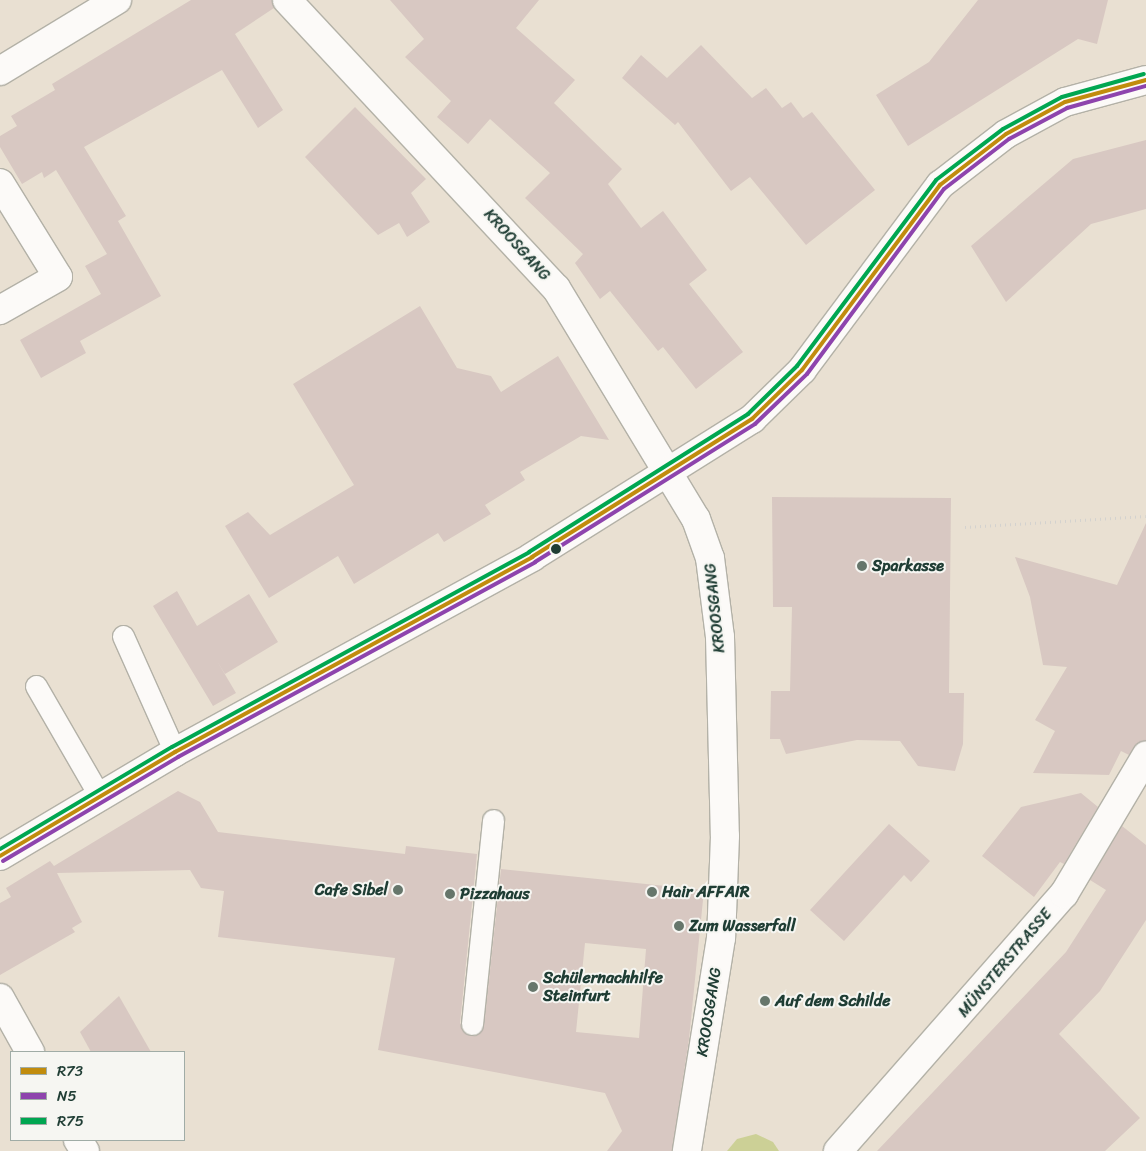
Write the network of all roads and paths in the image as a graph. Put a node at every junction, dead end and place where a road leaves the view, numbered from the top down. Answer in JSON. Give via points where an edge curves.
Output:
{"nodes":[{"id":1,"x":117,"y":0,"type":"edge"},
{"id":2,"x":287,"y":0,"type":"edge"},
{"id":3,"x":0,"y":71,"type":"edge"},
{"id":4,"x":1146,"y":80,"type":"edge"},
{"id":5,"x":0,"y":183,"type":"edge"},
{"id":6,"x":0,"y":310,"type":"edge"},
{"id":7,"x":668,"y":476,"type":"junction"},
{"id":8,"x":1146,"y":516,"type":"edge"},
{"id":9,"x":965,"y":527,"type":"dead end"},
{"id":10,"x":123,"y":636,"type":"dead end"},
{"id":11,"x":36,"y":686,"type":"dead end"},
{"id":12,"x":175,"y":752,"type":"junction"},
{"id":13,"x":1146,"y":756,"type":"edge"},
{"id":14,"x":100,"y":797,"type":"junction"},
{"id":15,"x":493,"y":820,"type":"dead end"},
{"id":16,"x":0,"y":856,"type":"edge"},
{"id":17,"x":0,"y":998,"type":"edge"},
{"id":18,"x":472,"y":1024,"type":"dead end"},
{"id":19,"x":29,"y":1051,"type":"edge"},
{"id":20,"x":846,"y":1148,"type":"edge"},
{"id":21,"x":687,"y":1151,"type":"edge"}],
"edges":[{"from":1,"to":3,"type":"street"},
{"from":2,"to":7,"type":"street","name":"KROOSGANG","via":[[556,288]]},
{"from":4,"to":7,"type":"street","via":[[1065,102],[1006,134],[940,185],[777,399]]},
{"from":5,"to":6,"type":"street","via":[[58,277]]},
{"from":7,"to":12,"type":"street","via":[[442,609]]},
{"from":7,"to":21,"type":"street","name":"KROOSGANG","via":[[696,519],[710,558],[720,637],[725,836],[721,938]]},
{"from":8,"to":9,"type":"path"},
{"from":10,"to":12,"type":"lane"},
{"from":11,"to":14,"type":"lane"},
{"from":12,"to":14,"type":"street"},
{"from":13,"to":20,"type":"street","name":"MÜNSTERSTRASSE","via":[[1064,894]]},
{"from":14,"to":16,"type":"street"},
{"from":15,"to":18,"type":"lane"},
{"from":17,"to":19,"type":"street"}]}
